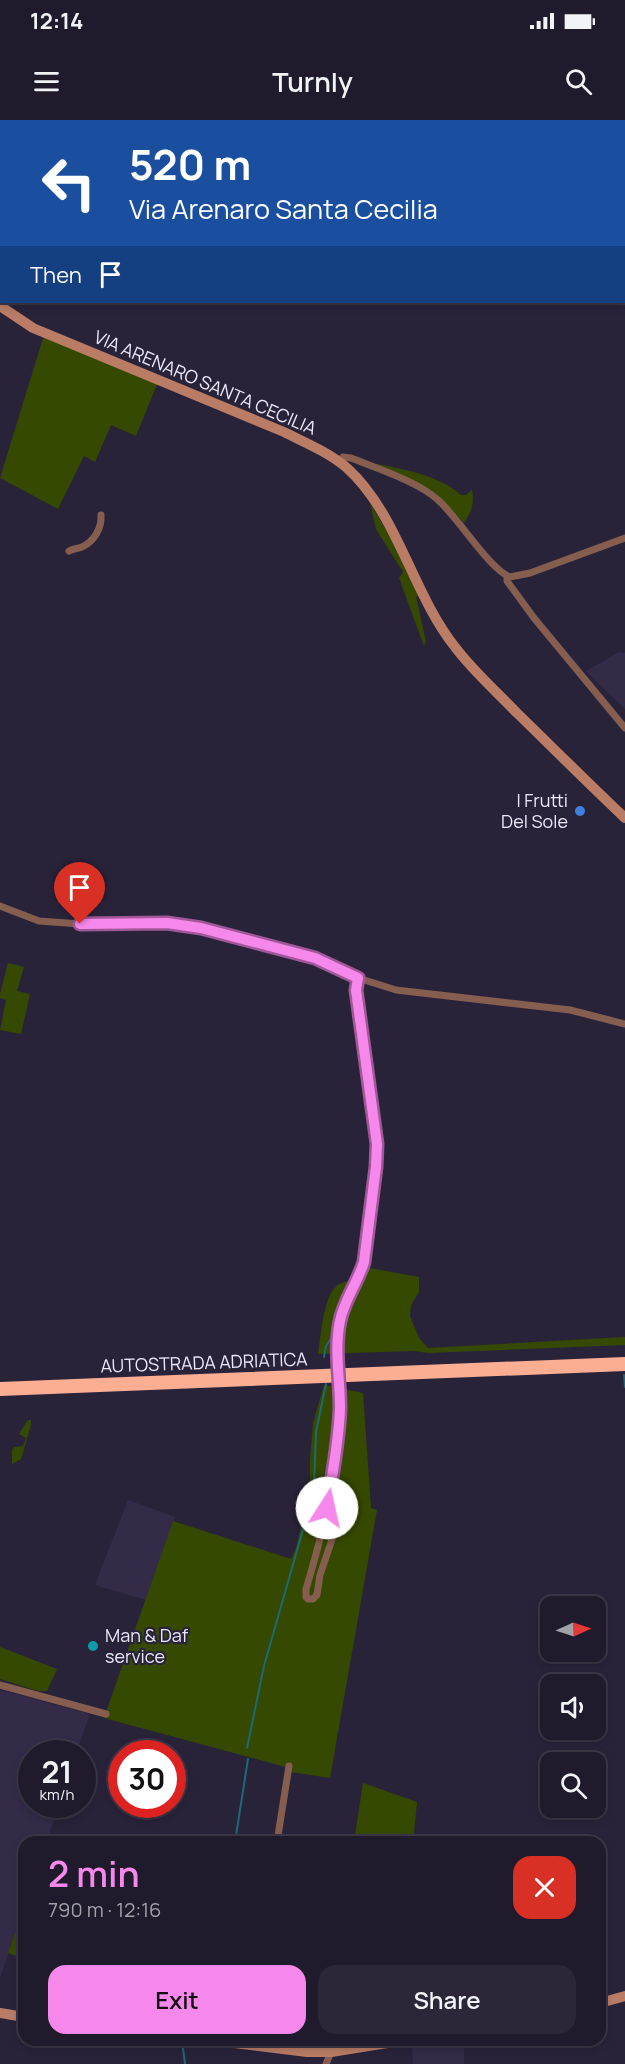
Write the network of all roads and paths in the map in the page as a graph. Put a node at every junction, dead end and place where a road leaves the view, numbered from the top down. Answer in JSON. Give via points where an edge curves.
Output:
{"nodes":[{"id":1,"x":0,"y":306,"type":"edge"},
{"id":2,"x":339,"y":462,"type":"junction"},
{"id":3,"x":101,"y":514,"type":"dead end"},
{"id":4,"x":625,"y":538,"type":"edge"},
{"id":5,"x":69,"y":551,"type":"dead end"},
{"id":6,"x":507,"y":576,"type":"junction"},
{"id":7,"x":625,"y":728,"type":"edge"},
{"id":8,"x":625,"y":818,"type":"edge"},
{"id":9,"x":0,"y":906,"type":"edge"},
{"id":10,"x":358,"y":978,"type":"junction"},
{"id":11,"x":625,"y":1024,"type":"edge"},
{"id":12,"x":625,"y":1355,"type":"edge"},
{"id":13,"x":625,"y":1364,"type":"edge"},
{"id":14,"x":0,"y":1380,"type":"edge"},
{"id":15,"x":0,"y":1389,"type":"edge"},
{"id":16,"x":343,"y":1507,"type":"dead end"},
{"id":17,"x":0,"y":1685,"type":"edge"},
{"id":18,"x":106,"y":1714,"type":"dead end"},
{"id":19,"x":289,"y":1766,"type":"dead end"},
{"id":20,"x":278,"y":1836,"type":"edge"},
{"id":21,"x":625,"y":1996,"type":"edge"},
{"id":22,"x":606,"y":2001,"type":"edge"},
{"id":23,"x":0,"y":2013,"type":"edge"},
{"id":24,"x":18,"y":2016,"type":"edge"},
{"id":25,"x":271,"y":2046,"type":"edge"},
{"id":26,"x":368,"y":2046,"type":"edge"},
{"id":27,"x":331,"y":2052,"type":"junction"},
{"id":28,"x":326,"y":2064,"type":"edge"}],
"edges":[{"from":1,"to":2,"type":"street","name":"VIA ARENARO SANTA CECILIA","via":[[33,328],[284,432]]},
{"from":2,"to":6,"type":"street","via":[[343,457],[351,458],[432,494]]},
{"from":2,"to":8,"type":"street","name":"VIA ARENARO SANTA CECILIA","via":[[363,485],[377,506],[453,645]]},
{"from":3,"to":5,"type":"street","via":[[100,528],[92,538],[84,546]]},
{"from":4,"to":6,"type":"street","via":[[530,573]]},
{"from":6,"to":7,"type":"street","via":[[534,618]]},
{"from":9,"to":10,"type":"street","via":[[39,921],[167,923],[201,928],[315,958]]},
{"from":10,"to":11,"type":"street","via":[[396,990],[570,1010]]},
{"from":10,"to":16,"type":"street","bridge":true,"via":[[356,990],[377,1144],[376,1167],[364,1262],[343,1308],[337,1347],[338,1443],[327,1508],[305,1594],[308,1599],[317,1595]]},
{"from":12,"to":14,"type":"highway","name":"AUTOSTRADA ADRIATICA"},
{"from":13,"to":15,"type":"highway","name":"AUTOSTRADA ADRIATICA"},
{"from":17,"to":18,"type":"street"},
{"from":19,"to":20,"type":"street"},
{"from":21,"to":22,"type":"street"},
{"from":23,"to":24,"type":"street"},
{"from":25,"to":27,"type":"street"},
{"from":26,"to":27,"type":"street"},
{"from":27,"to":28,"type":"street"}]}
